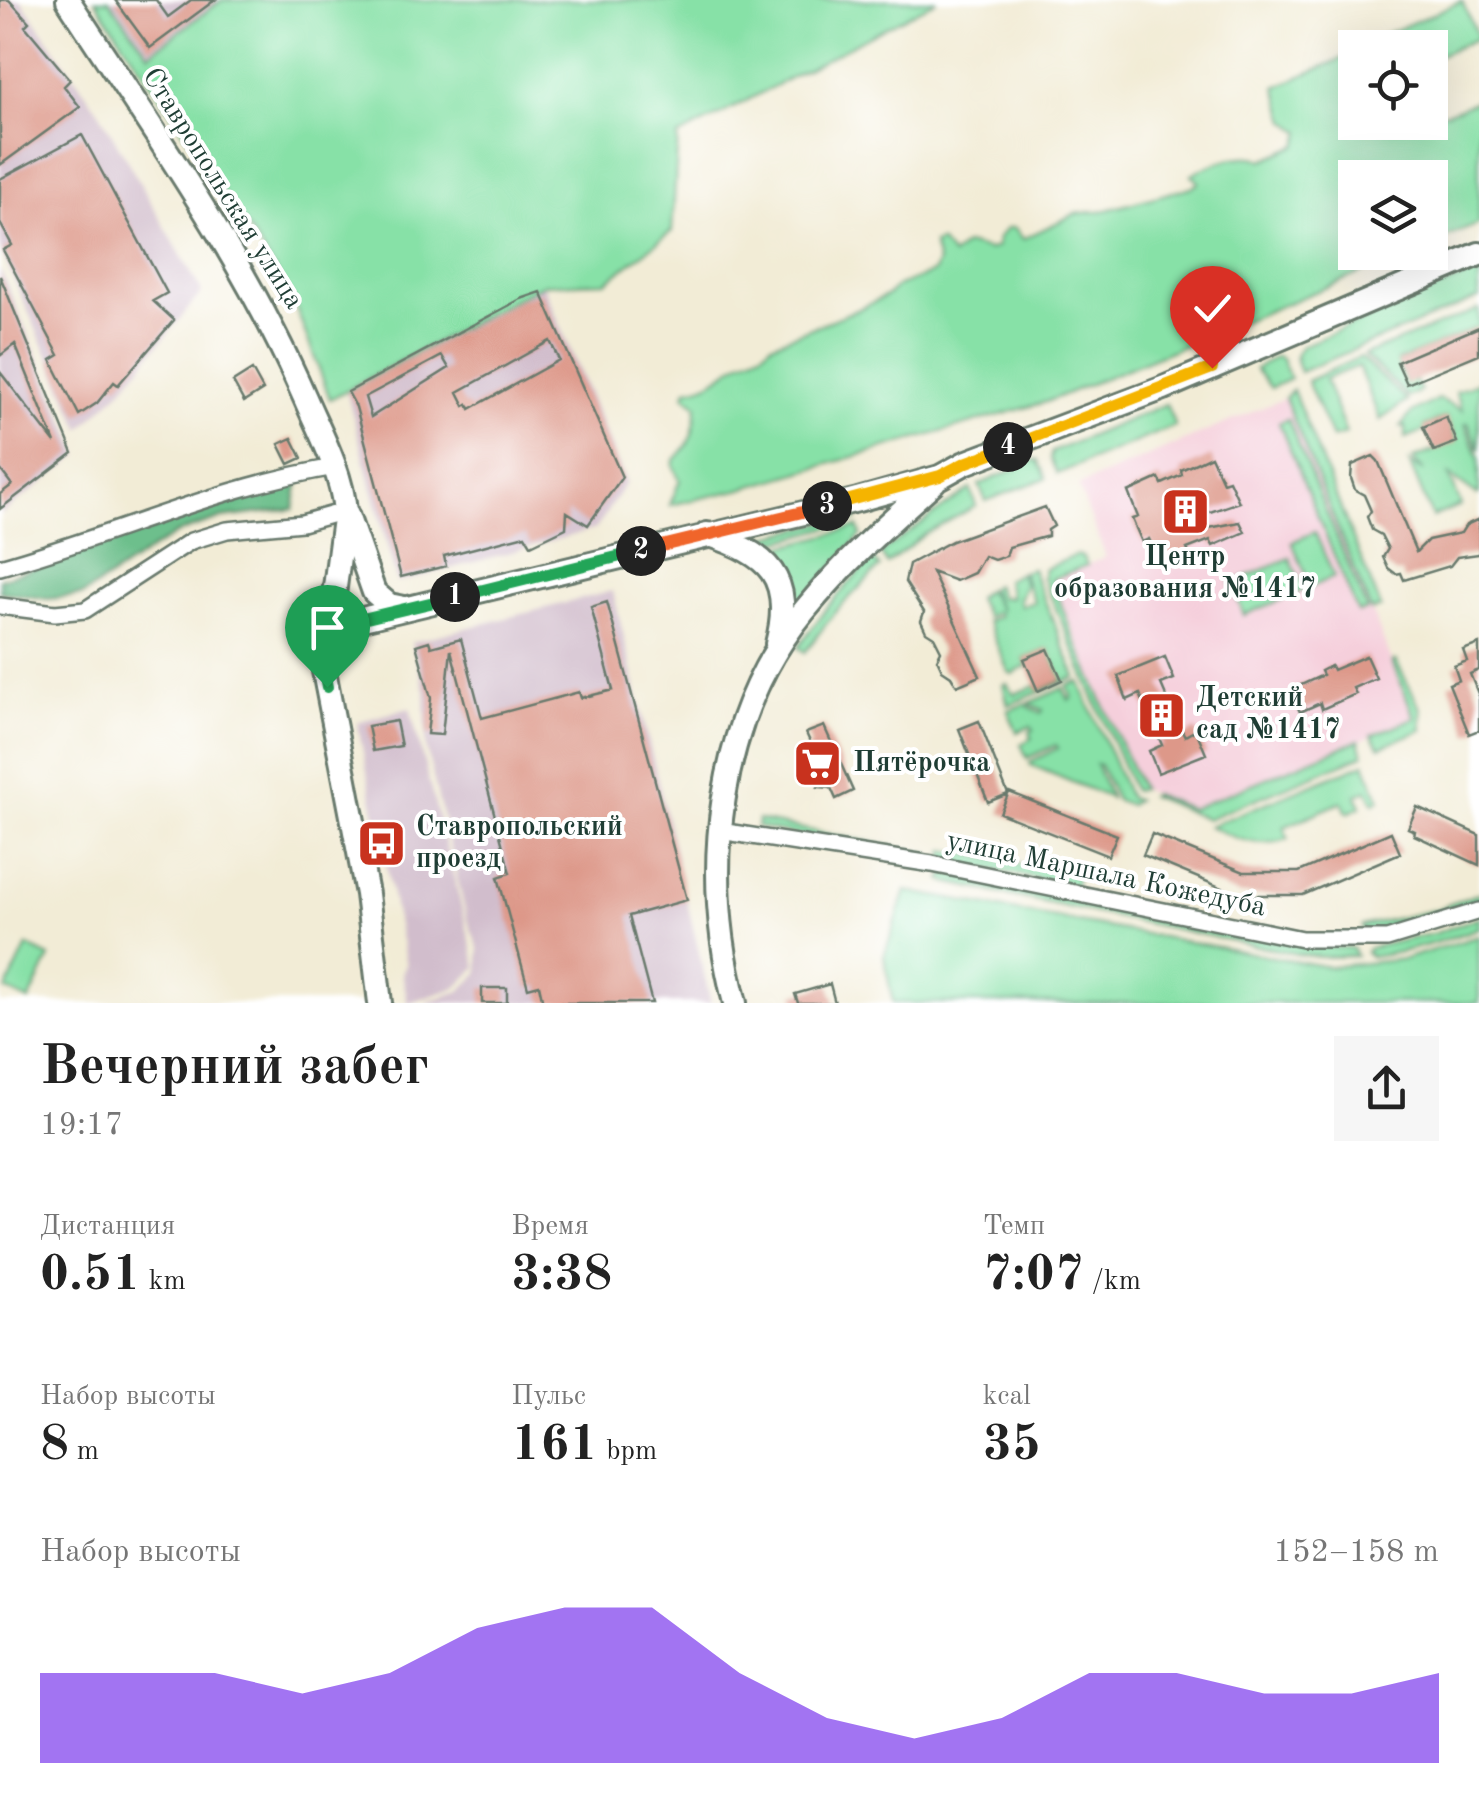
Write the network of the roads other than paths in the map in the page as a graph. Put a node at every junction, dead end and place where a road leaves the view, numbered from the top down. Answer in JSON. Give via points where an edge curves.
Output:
{"nodes":[{"id":1,"x":68,"y":0,"type":"edge"},
{"id":2,"x":1479,"y":254,"type":"edge"},
{"id":3,"x":336,"y":467,"type":"junction"},
{"id":4,"x":940,"y":476,"type":"junction"},
{"id":5,"x":346,"y":511,"type":"junction"},
{"id":6,"x":707,"y":534,"type":"junction"},
{"id":7,"x":0,"y":567,"type":"edge"},
{"id":8,"x":0,"y":606,"type":"edge"},
{"id":9,"x":408,"y":609,"type":"junction"},
{"id":10,"x":329,"y":627,"type":"junction"},
{"id":11,"x":772,"y":662,"type":"junction"},
{"id":12,"x":720,"y":831,"type":"junction"},
{"id":13,"x":1479,"y":911,"type":"edge"},
{"id":14,"x":380,"y":1003,"type":"edge"},
{"id":15,"x":735,"y":1003,"type":"edge"}],
"edges":[{"from":1,"to":3,"type":"street","name":"Ставропольская улица","via":[[247,277]]},
{"from":2,"to":4,"type":"street"},
{"from":3,"to":5,"type":"street","name":"Ставропольская улица"},
{"from":3,"to":7,"type":"street","via":[[241,489]]},
{"from":4,"to":6,"type":"street"},
{"from":4,"to":11,"type":"street","via":[[854,554],[801,614]]},
{"from":5,"to":8,"type":"street","via":[[190,541],[72,614]]},
{"from":5,"to":9,"type":"street","via":[[374,592]]},
{"from":5,"to":10,"type":"street","name":"Ставропольская улица"},
{"from":6,"to":9,"type":"street"},
{"from":6,"to":11,"type":"street","via":[[752,551],[772,568],[784,607]]},
{"from":9,"to":10,"type":"street"},
{"from":10,"to":14,"type":"street","name":"Ставропольская улица","via":[[324,671],[367,894]]},
{"from":11,"to":12,"type":"street","via":[[739,736]]},
{"from":12,"to":13,"type":"street","name":"улица Маршала Кожедуба","via":[[932,864],[1302,940],[1387,939]]},
{"from":12,"to":15,"type":"street","via":[[719,928]]}]}
